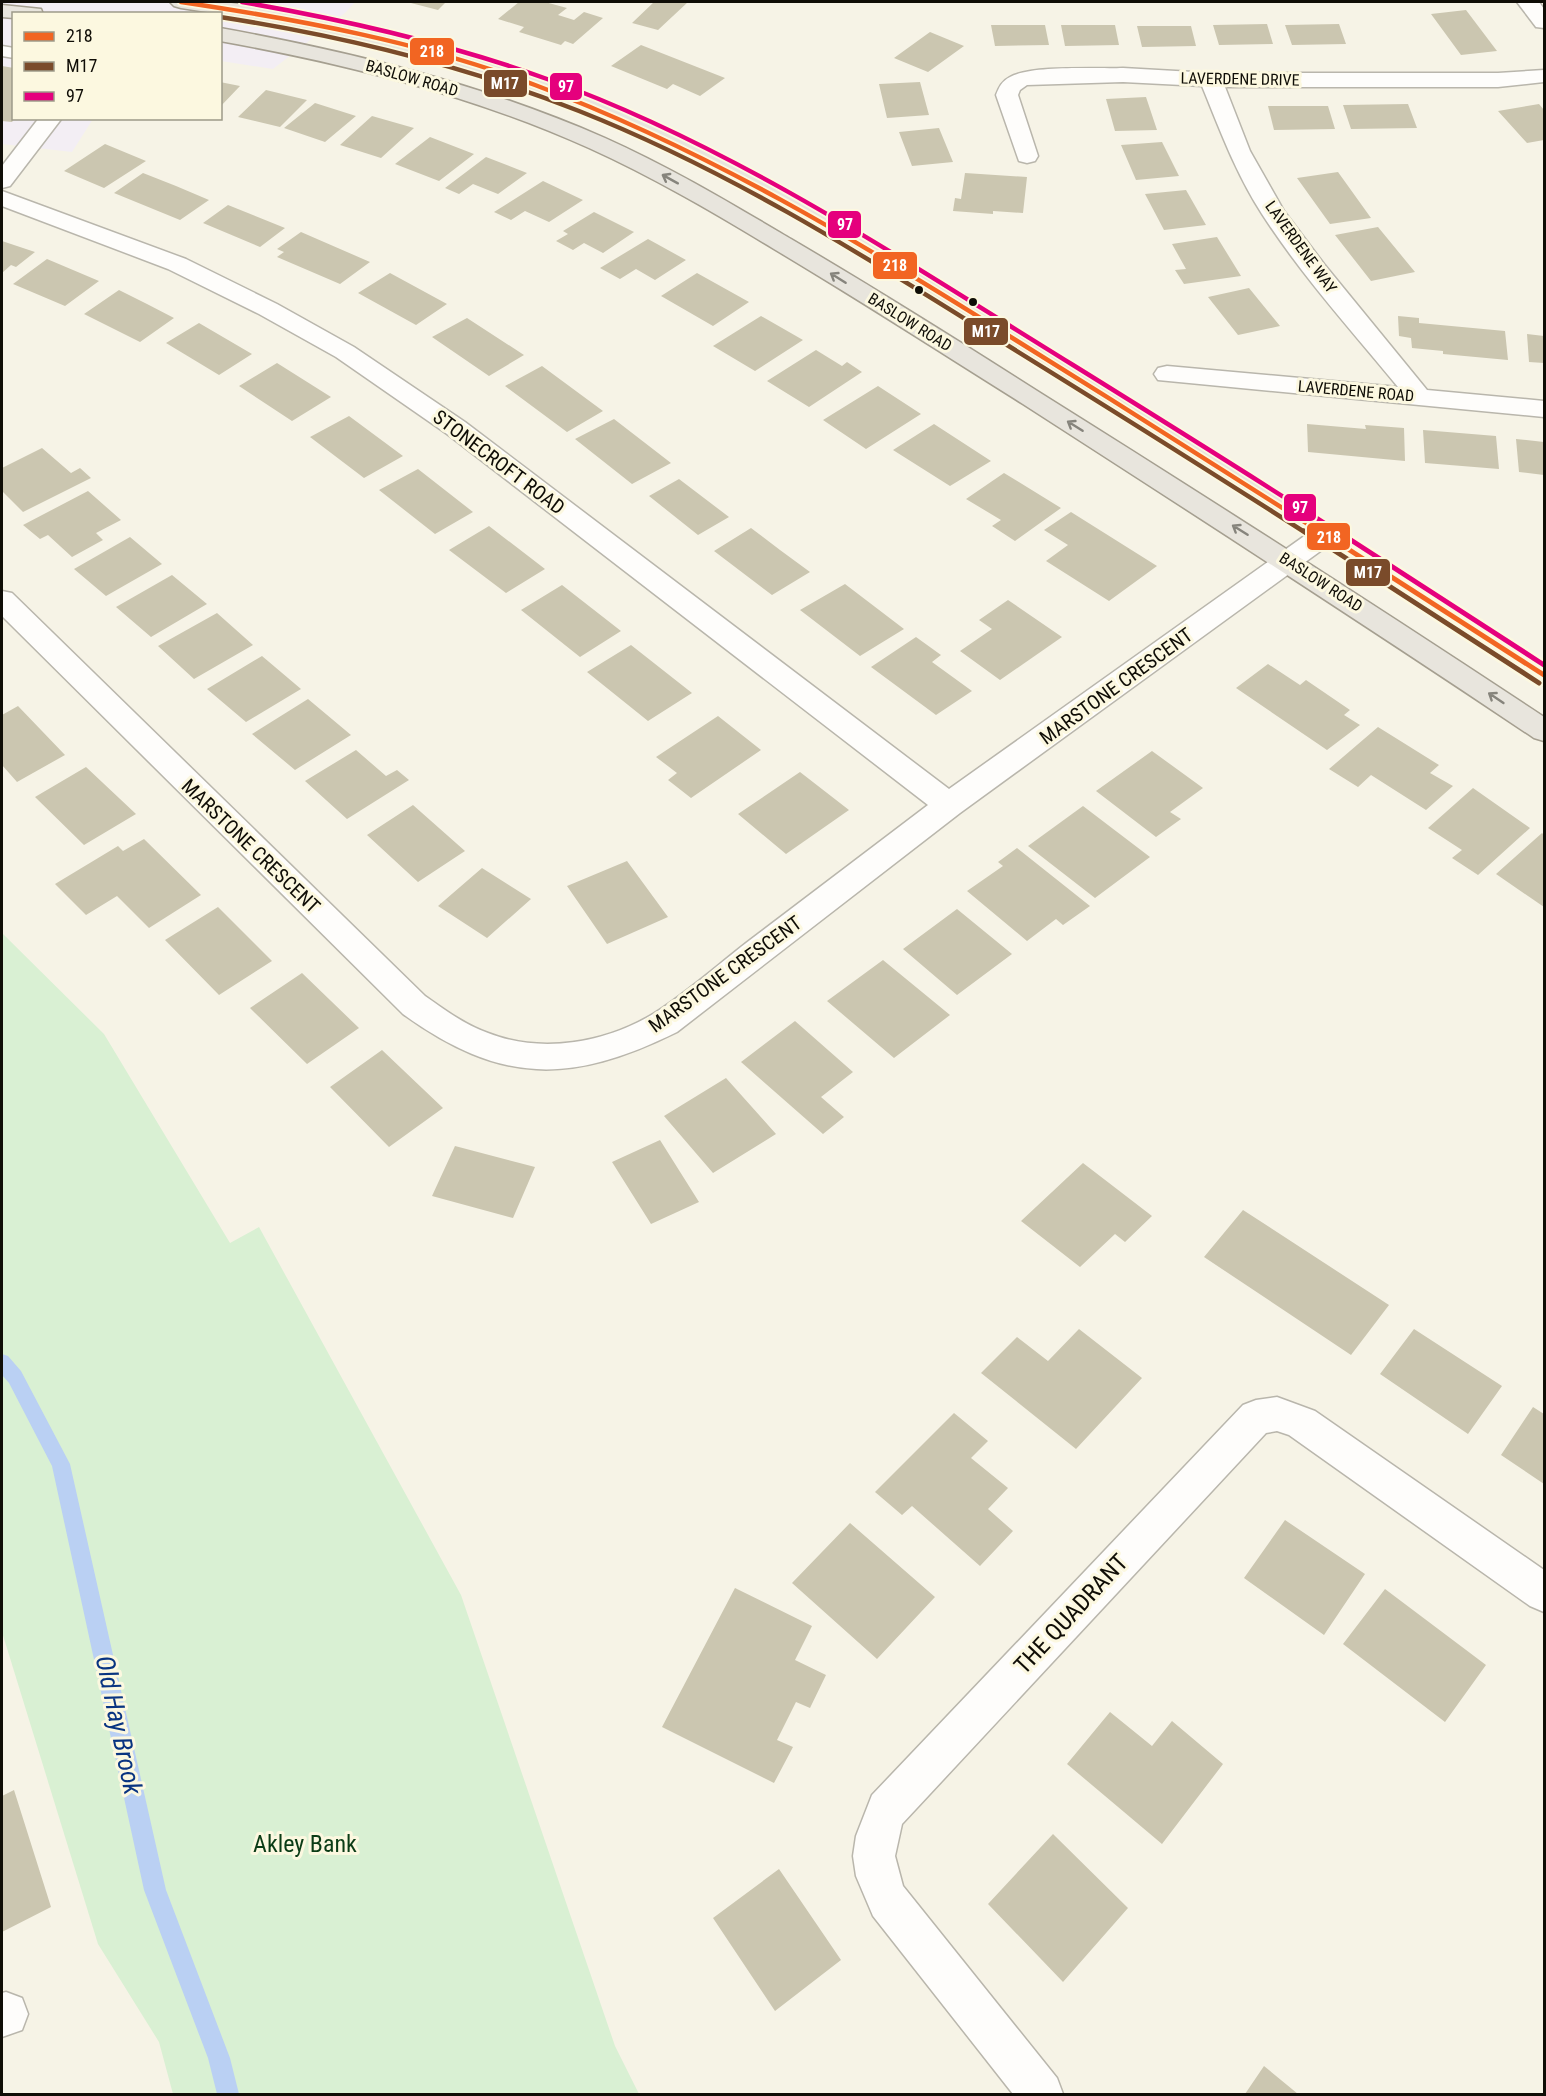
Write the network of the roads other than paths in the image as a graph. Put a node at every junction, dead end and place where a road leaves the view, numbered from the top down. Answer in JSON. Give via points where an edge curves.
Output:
{"nodes":[{"id":1,"x":181,"y":2,"type":"edge"},
{"id":2,"x":1528,"y":2,"type":"edge"},
{"id":3,"x":238,"y":5,"type":"edge"},
{"id":4,"x":1545,"y":22,"type":"edge"},
{"id":5,"x":222,"y":34,"type":"edge"},
{"id":6,"x":1545,"y":76,"type":"edge"},
{"id":7,"x":1211,"y":80,"type":"junction"},
{"id":8,"x":49,"y":120,"type":"edge"},
{"id":9,"x":1027,"y":156,"type":"dead end"},
{"id":10,"x":2,"y":181,"type":"edge"},
{"id":11,"x":2,"y":198,"type":"edge"},
{"id":12,"x":1167,"y":374,"type":"dead end"},
{"id":13,"x":1419,"y":397,"type":"junction"},
{"id":14,"x":1545,"y":409,"type":"edge"},
{"id":15,"x":1327,"y":533,"type":"junction"},
{"id":16,"x":1289,"y":561,"type":"junction"},
{"id":17,"x":2,"y":600,"type":"edge"},
{"id":18,"x":1545,"y":675,"type":"edge"},
{"id":19,"x":1545,"y":731,"type":"edge"},
{"id":20,"x":949,"y":806,"type":"junction"},
{"id":21,"x":1545,"y":1593,"type":"edge"},
{"id":22,"x":1041,"y":2094,"type":"edge"}],
"edges":[{"from":1,"to":3,"type":"main road"},
{"from":2,"to":4,"type":"street"},
{"from":3,"to":15,"type":"main road","via":[[344,29],[492,70],[617,117],[702,157],[960,305]]},
{"from":16,"to":5,"type":"main road","name":"BASLOW ROAD","one_way":true,"via":[[844,281],[646,166],[531,116],[449,88],[295,46]]},
{"from":6,"to":7,"type":"street","name":"LAVERDENE DRIVE","via":[[1498,80]]},
{"from":7,"to":9,"type":"street","name":"LAVERDENE DRIVE","via":[[1123,75],[1020,80],[1011,86],[1008,95]]},
{"from":7,"to":13,"type":"street","name":"LAVERDENE WAY","via":[[1239,151],[1273,213]]},
{"from":8,"to":10,"type":"street"},
{"from":11,"to":20,"type":"street","name":"STONECROFT ROAD","via":[[177,264],[345,352],[456,428]]},
{"from":12,"to":13,"type":"street","name":"LAVERDENE ROAD"},
{"from":13,"to":14,"type":"street","name":"LAVERDENE ROAD"},
{"from":15,"to":16,"type":"street","name":"MARSTONE CRESCENT"},
{"from":15,"to":18,"type":"main road"},
{"from":19,"to":16,"type":"main road","name":"BASLOW ROAD","one_way":true},
{"from":16,"to":20,"type":"street","name":"MARSTONE CRESCENT"},
{"from":17,"to":20,"type":"street","name":"MARSTONE CRESCENT","via":[[414,1005],[449,1032],[495,1051],[550,1059],[576,1056],[600,1051],[665,1023]]},
{"from":21,"to":22,"type":"street","name":"THE QUADRANT","via":[[1302,1423],[1277,1414],[1256,1417],[887,1810],[874,1841],[874,1873],[888,1901]]}]}
